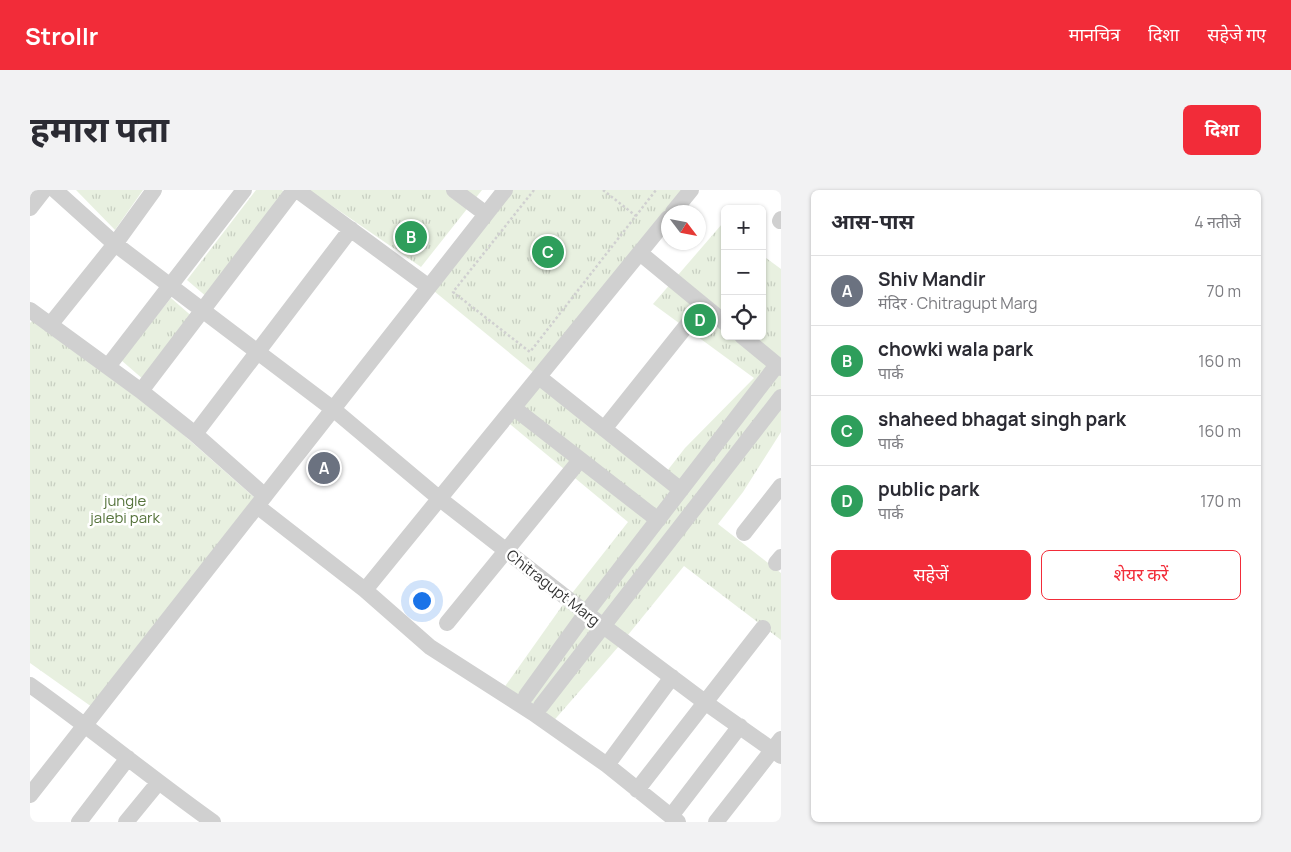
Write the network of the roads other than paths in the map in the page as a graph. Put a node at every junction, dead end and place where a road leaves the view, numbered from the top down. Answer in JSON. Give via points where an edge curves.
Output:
{"nodes":[{"id":1,"x":44,"y":190,"type":"edge"},
{"id":2,"x":55,"y":190,"type":"edge"},
{"id":3,"x":154,"y":190,"type":"edge"},
{"id":4,"x":244,"y":190,"type":"edge"},
{"id":5,"x":296,"y":190,"type":"edge"},
{"id":6,"x":454,"y":190,"type":"edge"},
{"id":7,"x":505,"y":190,"type":"edge"},
{"id":8,"x":691,"y":190,"type":"edge"},
{"id":9,"x":679,"y":205,"type":"edge"},
{"id":10,"x":30,"y":208,"type":"edge"},
{"id":11,"x":486,"y":214,"type":"junction"},
{"id":12,"x":661,"y":227,"type":"edge"},
{"id":13,"x":351,"y":228,"type":"junction"},
{"id":14,"x":115,"y":244,"type":"junction"},
{"id":15,"x":640,"y":253,"type":"junction"},
{"id":16,"x":169,"y":285,"type":"junction"},
{"id":17,"x":429,"y":287,"type":"junction"},
{"id":18,"x":703,"y":305,"type":"junction"},
{"id":19,"x":30,"y":310,"type":"edge"},
{"id":20,"x":204,"y":311,"type":"junction"},
{"id":21,"x":721,"y":319,"type":"edge"},
{"id":22,"x":50,"y":325,"type":"junction"},
{"id":23,"x":747,"y":340,"type":"edge"},
{"id":24,"x":259,"y":352,"type":"junction"},
{"id":25,"x":108,"y":365,"type":"junction"},
{"id":26,"x":779,"y":366,"type":"edge"},
{"id":27,"x":539,"y":377,"type":"junction"},
{"id":28,"x":141,"y":391,"type":"junction"},
{"id":29,"x":781,"y":397,"type":"edge"},
{"id":30,"x":514,"y":408,"type":"junction"},
{"id":31,"x":333,"y":409,"type":"junction"},
{"id":32,"x":604,"y":429,"type":"junction"},
{"id":33,"x":196,"y":434,"type":"junction"},
{"id":34,"x":580,"y":460,"type":"junction"},
{"id":35,"x":781,"y":486,"type":"edge"},
{"id":36,"x":681,"y":490,"type":"junction"},
{"id":37,"x":440,"y":499,"type":"junction"},
{"id":38,"x":261,"y":501,"type":"junction"},
{"id":39,"x":658,"y":520,"type":"junction"},
{"id":40,"x":744,"y":533,"type":"dead end"},
{"id":41,"x":506,"y":551,"type":"junction"},
{"id":42,"x":365,"y":590,"type":"junction"},
{"id":43,"x":586,"y":613,"type":"junction"},
{"id":44,"x":448,"y":623,"type":"dead end"},
{"id":45,"x":602,"y":626,"type":"junction"},
{"id":46,"x":763,"y":628,"type":"dead end"},
{"id":47,"x":672,"y":676,"type":"junction"},
{"id":48,"x":30,"y":685,"type":"edge"},
{"id":49,"x":526,"y":696,"type":"dead end"},
{"id":50,"x":706,"y":703,"type":"junction"},
{"id":51,"x":541,"y":706,"type":"dead end"},
{"id":52,"x":86,"y":724,"type":"junction"},
{"id":53,"x":740,"y":726,"type":"junction"},
{"id":54,"x":778,"y":748,"type":"edge"},
{"id":55,"x":128,"y":758,"type":"junction"},
{"id":56,"x":607,"y":765,"type":"junction"},
{"id":57,"x":158,"y":783,"type":"junction"},
{"id":58,"x":637,"y":790,"type":"junction"},
{"id":59,"x":30,"y":795,"type":"edge"},
{"id":60,"x":674,"y":819,"type":"edge"},
{"id":61,"x":79,"y":822,"type":"edge"},
{"id":62,"x":126,"y":822,"type":"edge"},
{"id":63,"x":213,"y":822,"type":"edge"},
{"id":64,"x":716,"y":822,"type":"edge"}],
"edges":[{"from":1,"to":10,"type":"street"},
{"from":2,"to":14,"type":"street","name":"Chitragupt Marg"},
{"from":3,"to":14,"type":"street"},
{"from":4,"to":16,"type":"street"},
{"from":5,"to":13,"type":"street"},
{"from":5,"to":20,"type":"street"},
{"from":6,"to":11,"type":"street"},
{"from":7,"to":11,"type":"street"},
{"from":8,"to":9,"type":"street"},
{"from":11,"to":17,"type":"street"},
{"from":12,"to":15,"type":"street"},
{"from":13,"to":17,"type":"street"},
{"from":13,"to":24,"type":"street"},
{"from":14,"to":16,"type":"street","name":"Chitragupt Marg"},
{"from":14,"to":22,"type":"street"},
{"from":15,"to":18,"type":"street"},
{"from":15,"to":27,"type":"street"},
{"from":16,"to":20,"type":"street","name":"Chitragupt Marg"},
{"from":16,"to":25,"type":"street"},
{"from":17,"to":31,"type":"street"},
{"from":18,"to":21,"type":"street"},
{"from":18,"to":32,"type":"street"},
{"from":19,"to":22,"type":"street"},
{"from":20,"to":24,"type":"street","name":"Chitragupt Marg"},
{"from":20,"to":28,"type":"street"},
{"from":22,"to":25,"type":"street"},
{"from":23,"to":26,"type":"street"},
{"from":24,"to":31,"type":"street","name":"Chitragupt Marg"},
{"from":24,"to":33,"type":"street"},
{"from":25,"to":28,"type":"street"},
{"from":26,"to":36,"type":"street"},
{"from":27,"to":30,"type":"street"},
{"from":27,"to":32,"type":"street"},
{"from":28,"to":33,"type":"street"},
{"from":29,"to":45,"type":"street"},
{"from":30,"to":34,"type":"street"},
{"from":30,"to":37,"type":"street"},
{"from":31,"to":37,"type":"street","name":"Chitragupt Marg"},
{"from":31,"to":38,"type":"street"},
{"from":32,"to":36,"type":"street"},
{"from":33,"to":38,"type":"street"},
{"from":34,"to":39,"type":"street"},
{"from":34,"to":41,"type":"street"},
{"from":35,"to":40,"type":"street"},
{"from":36,"to":39,"type":"street"},
{"from":37,"to":41,"type":"street","name":"Chitragupt Marg"},
{"from":37,"to":42,"type":"street"},
{"from":38,"to":42,"type":"street"},
{"from":38,"to":52,"type":"street"},
{"from":39,"to":43,"type":"street"},
{"from":41,"to":43,"type":"street","name":"Chitragupt Marg"},
{"from":41,"to":44,"type":"street"},
{"from":42,"to":56,"type":"street","via":[[430,647]]},
{"from":43,"to":45,"type":"street","name":"Chitragupt Marg"},
{"from":43,"to":49,"type":"street"},
{"from":45,"to":47,"type":"street","name":"Chitragupt Marg"},
{"from":45,"to":51,"type":"street"},
{"from":46,"to":50,"type":"street"},
{"from":47,"to":50,"type":"street","name":"Chitragupt Marg"},
{"from":47,"to":56,"type":"street"},
{"from":48,"to":52,"type":"street"},
{"from":50,"to":53,"type":"street","name":"Chitragupt Marg"},
{"from":50,"to":58,"type":"street"},
{"from":52,"to":55,"type":"street"},
{"from":52,"to":59,"type":"street"},
{"from":53,"to":54,"type":"street","name":"Chitragupt Marg"},
{"from":53,"to":60,"type":"street"},
{"from":54,"to":64,"type":"street"},
{"from":55,"to":57,"type":"street"},
{"from":55,"to":61,"type":"street"},
{"from":56,"to":58,"type":"street"},
{"from":57,"to":62,"type":"street"},
{"from":57,"to":63,"type":"street"},
{"from":58,"to":60,"type":"street"}]}
